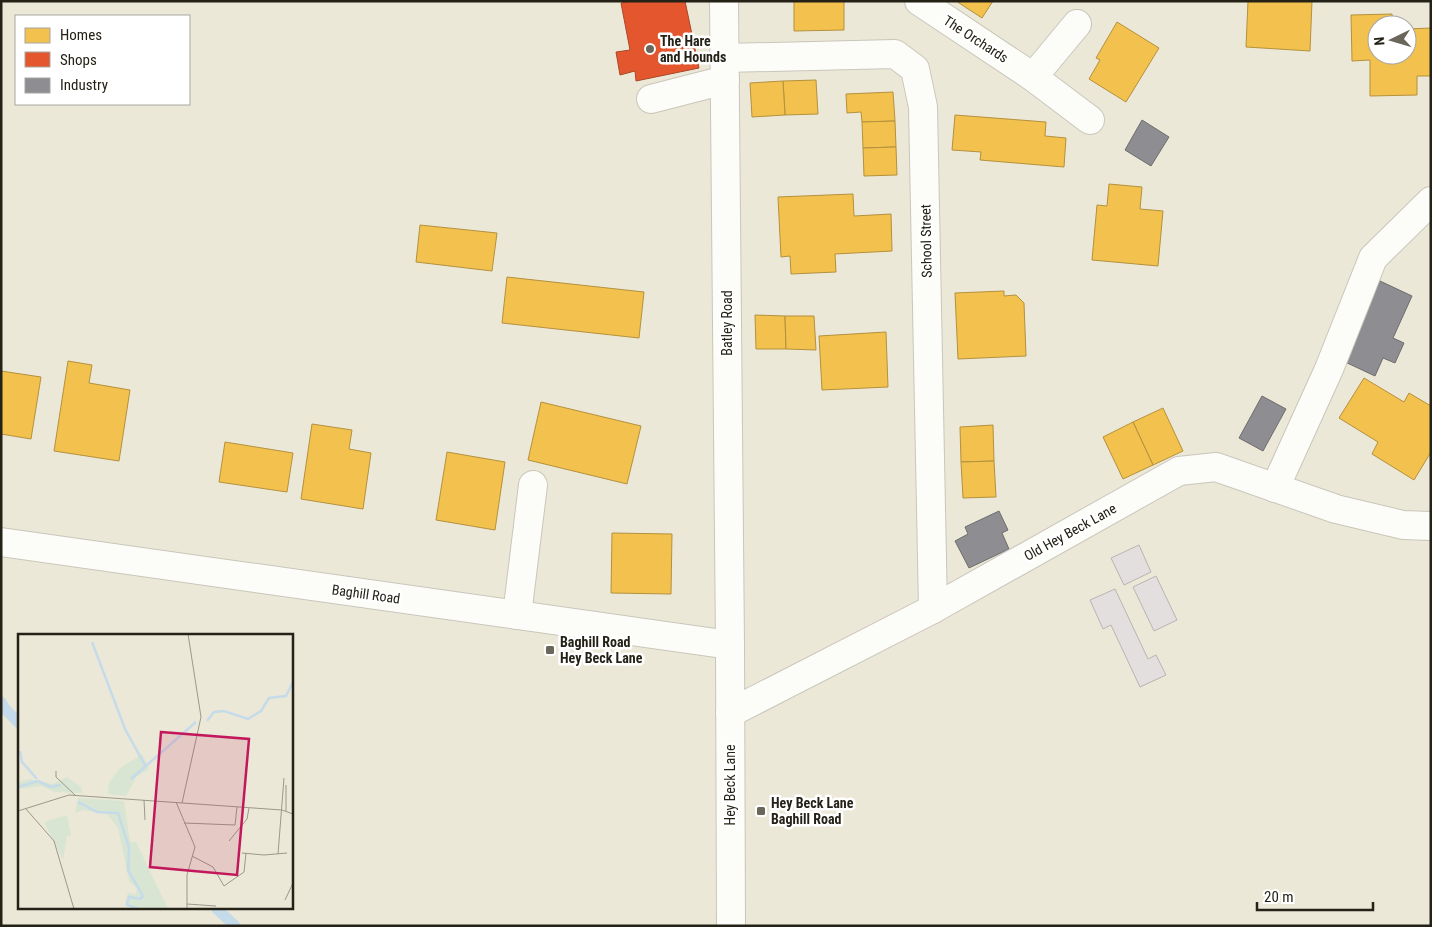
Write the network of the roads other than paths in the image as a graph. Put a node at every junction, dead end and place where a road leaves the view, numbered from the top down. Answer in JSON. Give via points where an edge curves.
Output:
{"nodes":[{"id":1,"x":724,"y":1,"type":"edge"},
{"id":2,"x":920,"y":1,"type":"edge"},
{"id":3,"x":1077,"y":24,"type":"dead end"},
{"id":4,"x":725,"y":69,"type":"junction"},
{"id":5,"x":1033,"y":76,"type":"junction"},
{"id":6,"x":651,"y":99,"type":"dead end"},
{"id":7,"x":1090,"y":120,"type":"dead end"},
{"id":8,"x":1431,"y":201,"type":"edge"},
{"id":9,"x":533,"y":485,"type":"dead end"},
{"id":10,"x":1275,"y":488,"type":"junction"},
{"id":11,"x":1431,"y":526,"type":"edge"},
{"id":12,"x":1,"y":542,"type":"edge"},
{"id":13,"x":934,"y":609,"type":"junction"},
{"id":14,"x":517,"y":615,"type":"junction"},
{"id":15,"x":730,"y":645,"type":"junction"},
{"id":16,"x":730,"y":713,"type":"junction"},
{"id":17,"x":731,"y":926,"type":"edge"}],
"edges":[{"from":1,"to":4,"type":"street","name":"Batley Road"},
{"from":2,"to":5,"type":"street","name":"The Orchards"},
{"from":3,"to":5,"type":"street"},
{"from":4,"to":6,"type":"street","name":"School Street"},
{"from":4,"to":13,"type":"street","name":"School Street","via":[[895,54],[915,69],[923,107]]},
{"from":4,"to":15,"type":"street","name":"Batley Road"},
{"from":5,"to":7,"type":"street","name":"The Orchards"},
{"from":8,"to":10,"type":"street","via":[[1373,258],[1329,370]]},
{"from":9,"to":14,"type":"street"},
{"from":10,"to":11,"type":"street","name":"Old Hey Beck Lane","via":[[1336,509],[1403,525]]},
{"from":10,"to":13,"type":"street","name":"Old Hey Beck Lane","via":[[1216,467],[1179,471]]},
{"from":12,"to":14,"type":"street","name":"Baghill Road"},
{"from":13,"to":16,"type":"street","name":"Old Hey Beck Lane"},
{"from":14,"to":15,"type":"street","name":"Baghill Road"},
{"from":15,"to":16,"type":"street","name":"Hey Beck Lane"},
{"from":16,"to":17,"type":"street","name":"Hey Beck Lane"}]}
